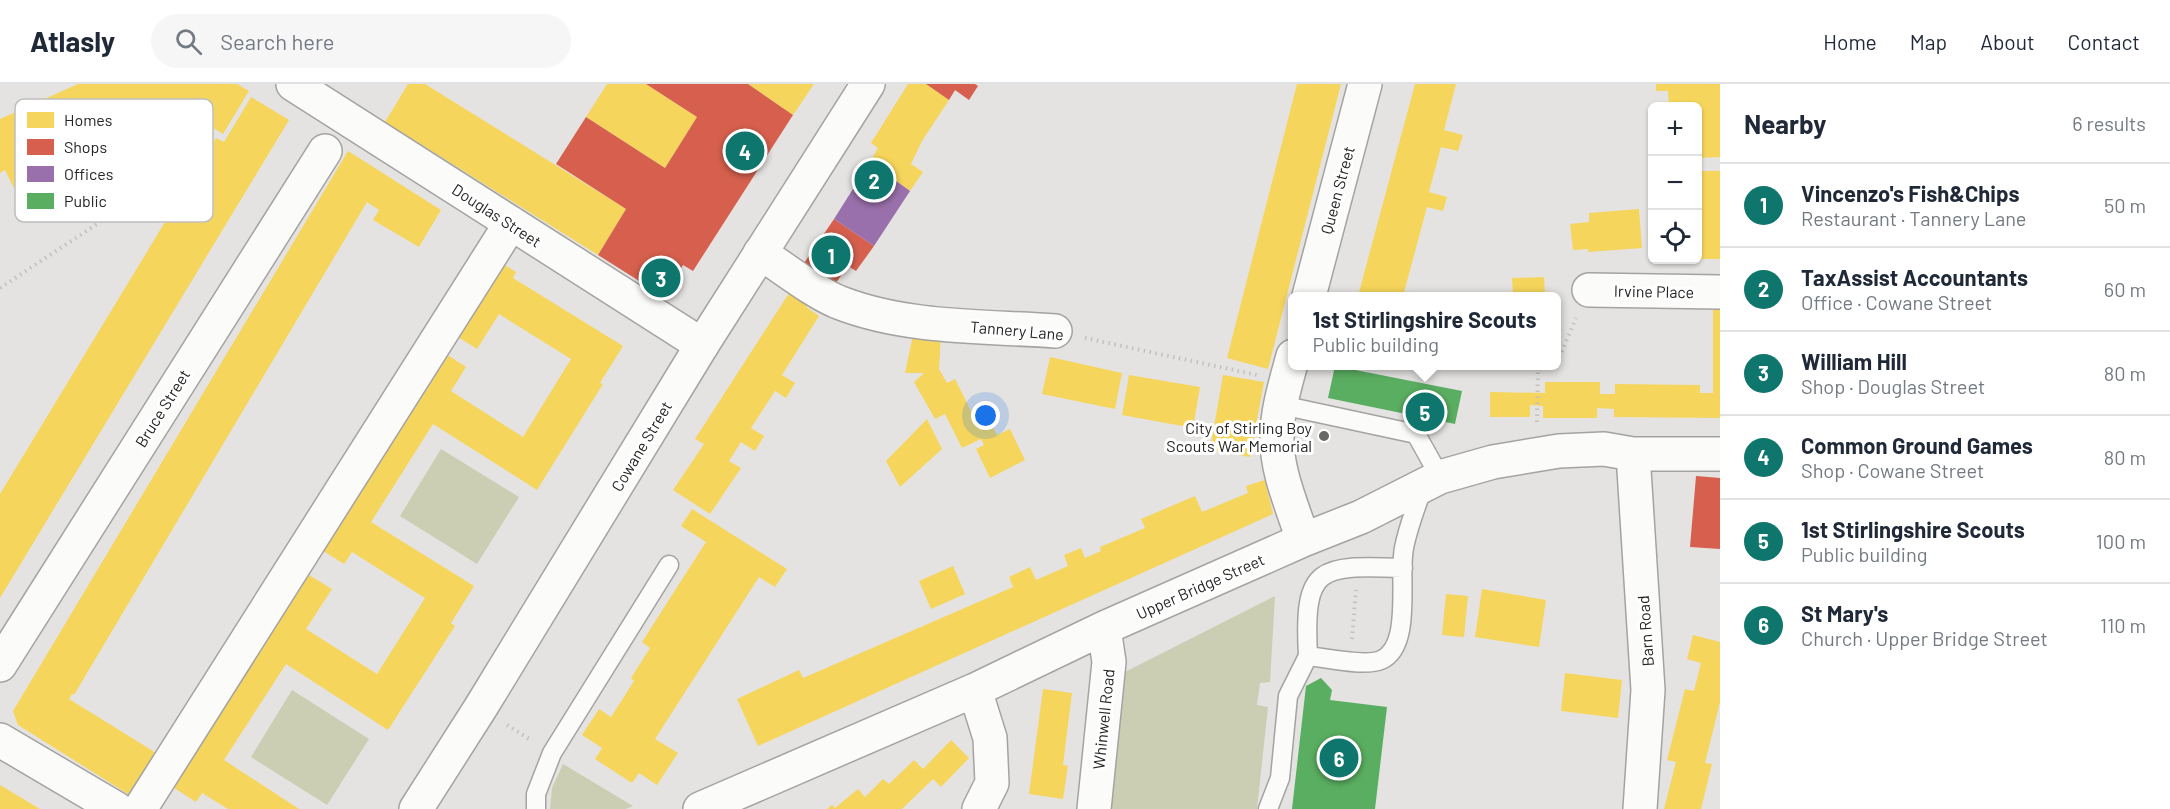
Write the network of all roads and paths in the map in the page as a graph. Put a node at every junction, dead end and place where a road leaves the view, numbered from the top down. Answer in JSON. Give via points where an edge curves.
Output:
{"nodes":[{"id":1,"x":293,"y":84,"type":"edge"},
{"id":2,"x":868,"y":84,"type":"edge"},
{"id":3,"x":1365,"y":84,"type":"edge"},
{"id":4,"x":325,"y":151,"type":"dead end"},
{"id":5,"x":100,"y":222,"type":"edge"},
{"id":6,"x":511,"y":223,"type":"junction"},
{"id":7,"x":760,"y":253,"type":"junction"},
{"id":8,"x":0,"y":288,"type":"edge"},
{"id":9,"x":1588,"y":290,"type":"joint"},
{"id":10,"x":1310,"y":292,"type":"edge"},
{"id":11,"x":1720,"y":292,"type":"edge"},
{"id":12,"x":1055,"y":331,"type":"joint"},
{"id":13,"x":702,"y":345,"type":"junction"},
{"id":14,"x":1561,"y":354,"type":"edge"},
{"id":15,"x":1538,"y":370,"type":"edge"},
{"id":16,"x":1287,"y":380,"type":"edge"},
{"id":17,"x":1634,"y":454,"type":"junction"},
{"id":18,"x":1720,"y":454,"type":"edge"},
{"id":19,"x":1536,"y":455,"type":"junction"},
{"id":20,"x":1432,"y":481,"type":"junction"},
{"id":21,"x":1303,"y":540,"type":"junction"},
{"id":22,"x":669,"y":565,"type":"dead end"},
{"id":23,"x":1403,"y":568,"type":"junction"},
{"id":24,"x":1104,"y":628,"type":"junction"},
{"id":25,"x":1308,"y":656,"type":"junction"},
{"id":26,"x":0,"y":665,"type":"edge"},
{"id":27,"x":975,"y":690,"type":"junction"},
{"id":28,"x":0,"y":740,"type":"edge"},
{"id":29,"x":117,"y":809,"type":"edge"},
{"id":30,"x":140,"y":809,"type":"edge"},
{"id":31,"x":416,"y":809,"type":"edge"},
{"id":32,"x":536,"y":809,"type":"edge"},
{"id":33,"x":700,"y":809,"type":"edge"},
{"id":34,"x":979,"y":809,"type":"edge"},
{"id":35,"x":1094,"y":809,"type":"edge"},
{"id":36,"x":1268,"y":809,"type":"edge"},
{"id":37,"x":1640,"y":809,"type":"edge"}],
"edges":[{"from":1,"to":6,"type":"street","name":"Douglas Street"},
{"from":2,"to":7,"type":"street","name":"Cowane Street"},
{"from":3,"to":10,"type":"street","name":"Queen Street"},
{"from":4,"to":26,"type":"street","name":"Bruce Street"},
{"from":5,"to":8,"type":"path"},
{"from":6,"to":13,"type":"street","name":"Douglas Street"},
{"from":6,"to":30,"type":"street"},
{"from":7,"to":12,"type":"street","name":"Tannery Lane","via":[[836,301],[875,313],[917,322]]},
{"from":7,"to":13,"type":"street","name":"Cowane Street"},
{"from":9,"to":11,"type":"street","name":"Irvine Place"},
{"from":9,"to":14,"type":"path"},
{"from":12,"to":16,"type":"path","name":"Tannery Lane"},
{"from":13,"to":31,"type":"street","name":"Cowane Street"},
{"from":15,"to":19,"type":"path"},
{"from":16,"to":20,"type":"lane","via":[[1416,434]]},
{"from":16,"to":21,"type":"street","via":[[1277,438],[1284,478]]},
{"from":17,"to":18,"type":"street","name":"Upper Bridge Street"},
{"from":17,"to":19,"type":"street","name":"Upper Bridge Street","via":[[1604,449]]},
{"from":17,"to":37,"type":"street","name":"Barn Road","via":[[1648,690]]},
{"from":19,"to":20,"type":"street","name":"Upper Bridge Street","via":[[1492,462]]},
{"from":20,"to":21,"type":"street","name":"Upper Bridge Street","via":[[1361,517]]},
{"from":20,"to":23,"type":"lane","via":[[1403,549]]},
{"from":21,"to":24,"type":"street","name":"Upper Bridge Street"},
{"from":22,"to":32,"type":"lane","via":[[552,753],[536,794]]},
{"from":23,"to":25,"type":"lane","via":[[1358,566],[1329,571],[1314,586],[1306,612]]},
{"from":23,"to":25,"type":"lane","via":[[1396,647],[1381,660],[1362,662]]},
{"from":24,"to":27,"type":"street","name":"Upper Bridge Street"},
{"from":24,"to":35,"type":"street","name":"Whinwell Road","via":[[1109,662]]},
{"from":25,"to":36,"type":"lane","via":[[1288,696],[1280,778]]},
{"from":27,"to":33,"type":"street","name":"Upper Bridge Street"},
{"from":27,"to":34,"type":"street","via":[[990,738],[992,783]]},
{"from":28,"to":29,"type":"street"}]}
